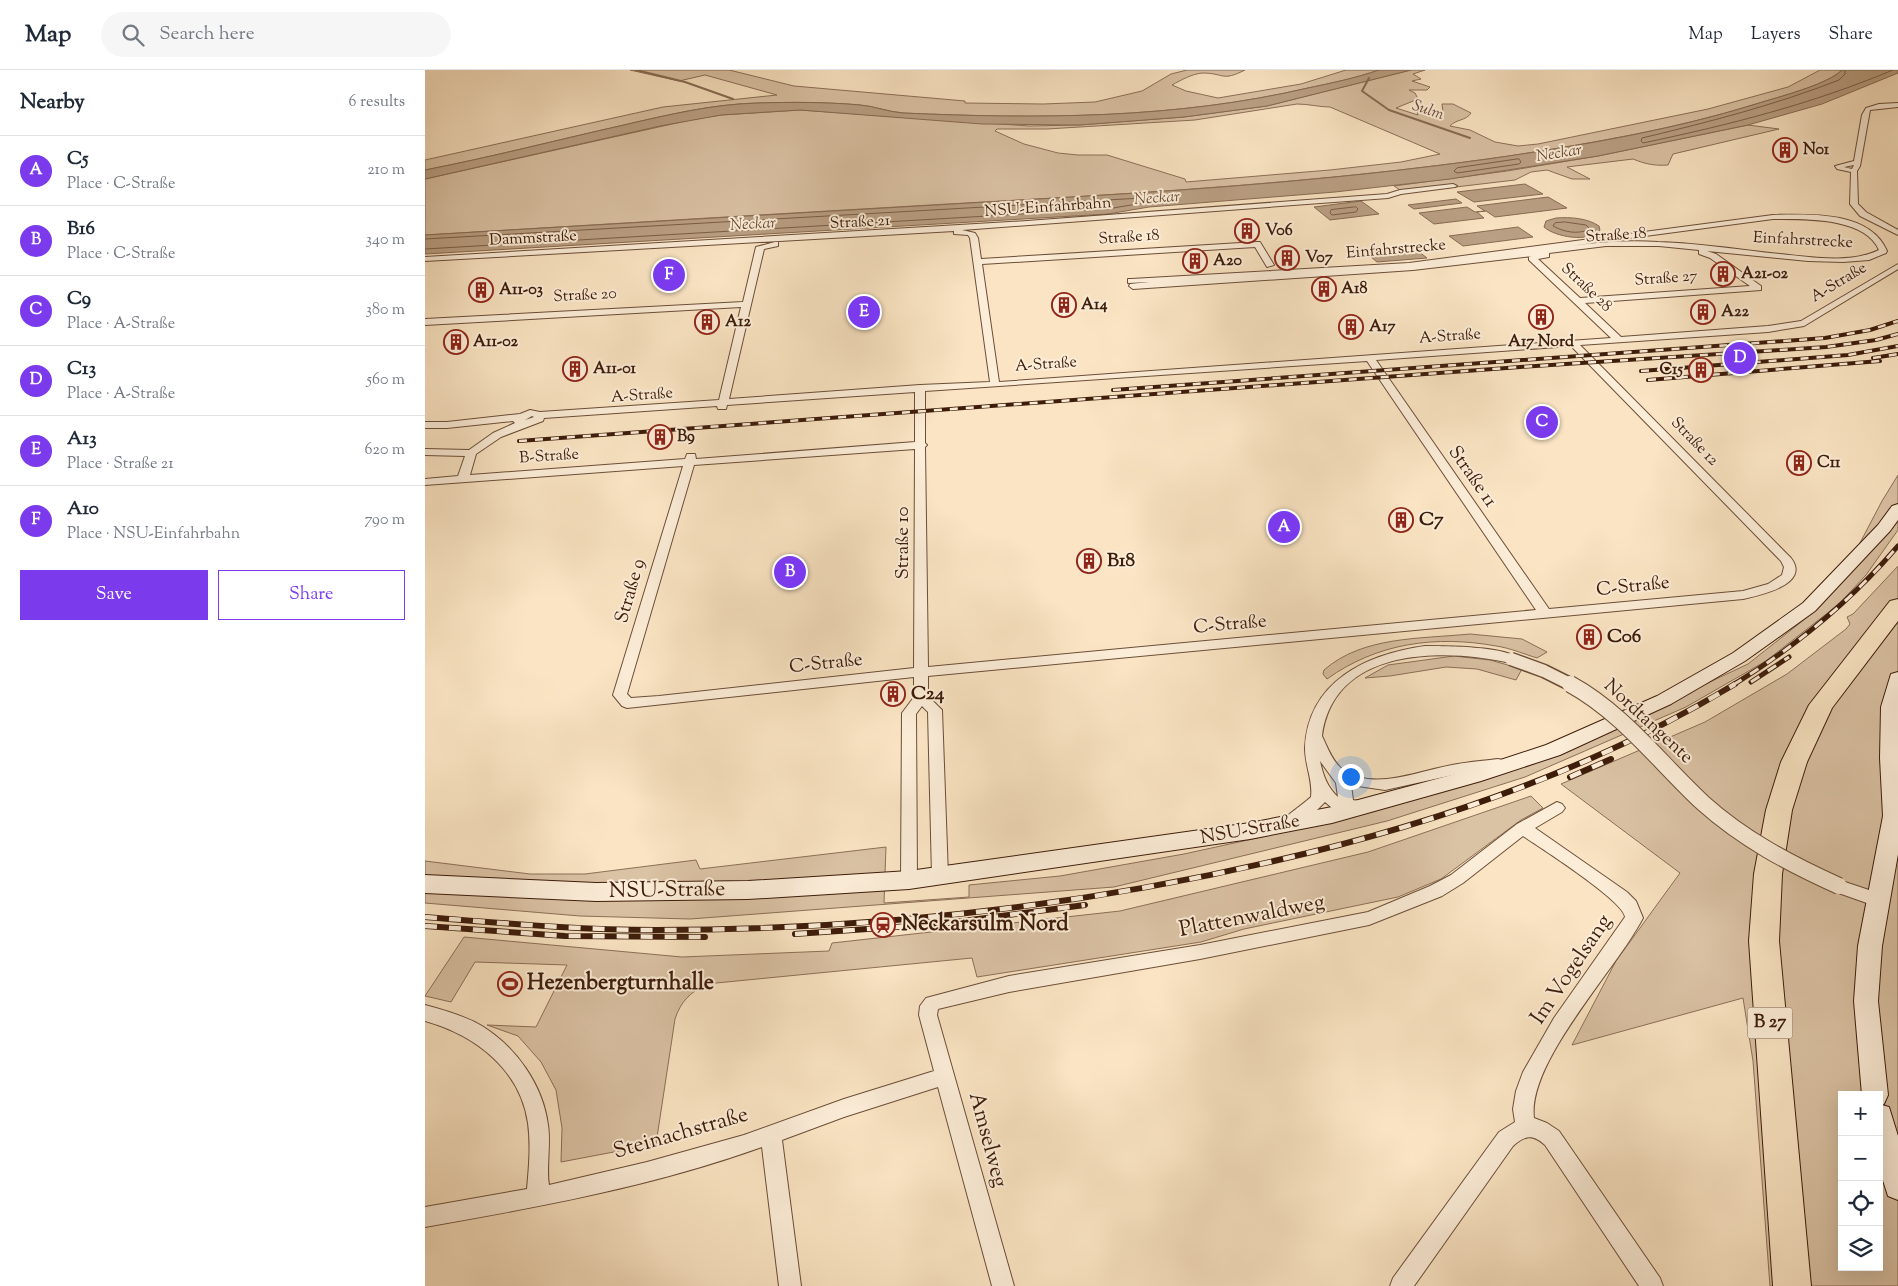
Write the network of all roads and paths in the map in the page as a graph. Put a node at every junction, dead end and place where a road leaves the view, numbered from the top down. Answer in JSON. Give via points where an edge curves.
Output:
{"nodes":[{"id":1,"x":1898,"y":105,"type":"edge"},
{"id":2,"x":1856,"y":163,"type":"junction"},
{"id":3,"x":1854,"y":171,"type":"junction"},
{"id":4,"x":1453,"y":186,"type":"dead end"},
{"id":5,"x":1898,"y":233,"type":"edge"},
{"id":6,"x":643,"y":246,"type":"joint"},
{"id":7,"x":1532,"y":258,"type":"joint"},
{"id":8,"x":425,"y":259,"type":"edge"},
{"id":9,"x":977,"y":262,"type":"junction"},
{"id":10,"x":1270,"y":265,"type":"dead end"},
{"id":11,"x":1898,"y":266,"type":"edge"},
{"id":12,"x":1132,"y":284,"type":"joint"},
{"id":13,"x":1758,"y":288,"type":"joint"},
{"id":14,"x":1577,"y":301,"type":"junction"},
{"id":15,"x":748,"y":304,"type":"junction"},
{"id":16,"x":425,"y":322,"type":"edge"},
{"id":17,"x":1619,"y":340,"type":"junction"},
{"id":18,"x":1573,"y":343,"type":"junction"},
{"id":19,"x":1370,"y":359,"type":"junction"},
{"id":20,"x":991,"y":386,"type":"junction"},
{"id":21,"x":920,"y":391,"type":"junction"},
{"id":22,"x":723,"y":405,"type":"junction"},
{"id":23,"x":521,"y":421,"type":"junction"},
{"id":24,"x":425,"y":425,"type":"edge"},
{"id":25,"x":921,"y":441,"type":"junction"},
{"id":26,"x":425,"y":452,"type":"edge"},
{"id":27,"x":471,"y":452,"type":"junction"},
{"id":28,"x":690,"y":459,"type":"junction"},
{"id":29,"x":463,"y":479,"type":"junction"},
{"id":30,"x":425,"y":482,"type":"edge"},
{"id":31,"x":1898,"y":509,"type":"edge"},
{"id":32,"x":1790,"y":565,"type":"joint"},
{"id":33,"x":1898,"y":606,"type":"edge"},
{"id":34,"x":1546,"y":615,"type":"junction"},
{"id":35,"x":921,"y":672,"type":"junction"},
{"id":36,"x":1898,"y":678,"type":"edge"},
{"id":37,"x":921,"y":698,"type":"junction"},
{"id":38,"x":659,"y":701,"type":"joint"},
{"id":39,"x":1315,"y":736,"type":"junction"},
{"id":40,"x":1518,"y":762,"type":"junction"},
{"id":41,"x":1339,"y":774,"type":"junction"},
{"id":42,"x":1320,"y":786,"type":"junction"},
{"id":43,"x":1557,"y":808,"type":"dead end"},
{"id":44,"x":1348,"y":809,"type":"junction"},
{"id":45,"x":1283,"y":825,"type":"junction"},
{"id":46,"x":1523,"y":828,"type":"junction"},
{"id":47,"x":940,"y":876,"type":"junction"},
{"id":48,"x":909,"y":880,"type":"junction"},
{"id":49,"x":425,"y":884,"type":"edge"},
{"id":50,"x":1878,"y":900,"type":"junction"},
{"id":51,"x":929,"y":1006,"type":"joint"},
{"id":52,"x":425,"y":1014,"type":"edge"},
{"id":53,"x":945,"y":1076,"type":"junction"},
{"id":54,"x":1875,"y":1091,"type":"edge"},
{"id":55,"x":1525,"y":1127,"type":"junction"},
{"id":56,"x":1883,"y":1131,"type":"edge"},
{"id":57,"x":771,"y":1134,"type":"junction"},
{"id":58,"x":1898,"y":1186,"type":"edge"},
{"id":59,"x":537,"y":1197,"type":"junction"},
{"id":60,"x":425,"y":1217,"type":"edge"},
{"id":61,"x":790,"y":1286,"type":"edge"},
{"id":62,"x":1003,"y":1286,"type":"edge"},
{"id":63,"x":1401,"y":1286,"type":"edge"},
{"id":64,"x":1652,"y":1286,"type":"edge"},
{"id":65,"x":1791,"y":1286,"type":"edge"}],
"edges":[{"from":1,"to":2,"type":"street","via":[[1868,109]]},
{"from":2,"to":3,"type":"street"},
{"from":2,"to":3,"type":"street","via":[[1838,166]]},
{"from":3,"to":5,"type":"street","via":[[1854,204],[1863,214]]},
{"from":4,"to":6,"type":"street","name":"NSU-Einfahrbahn","via":[[1289,205]]},
{"from":6,"to":8,"type":"street","name":"Dammstraße"},
{"from":7,"to":13,"type":"street","name":"Straße 18","via":[[1653,247],[1702,252],[1713,256]]},
{"from":7,"to":14,"type":"street","name":"Straße 28"},
{"from":9,"to":10,"type":"street","name":"Straße 18","via":[[1257,244]]},
{"from":9,"to":15,"type":"street","name":"Straße 21","via":[[971,233],[770,244],[760,247]]},
{"from":9,"to":20,"type":"street","name":"Straße 21"},
{"from":11,"to":17,"type":"street","name":"A-Straße","via":[[1804,323]]},
{"from":12,"to":12,"type":"street","name":"Einfahrstrecke","via":[[1405,269],[1605,244],[1659,244],[1808,259],[1869,258],[1883,252],[1877,238],[1851,225],[1807,217],[1773,217],[1409,265]]},
{"from":13,"to":14,"type":"street","name":"Straße 27"},
{"from":14,"to":17,"type":"street","name":"Straße 28"},
{"from":15,"to":16,"type":"street","name":"Straße 20"},
{"from":15,"to":22,"type":"street","name":"Straße 21"},
{"from":17,"to":18,"type":"street","name":"A-Straße"},
{"from":18,"to":19,"type":"street","name":"A-Straße"},
{"from":18,"to":32,"type":"street","name":"Straße 12"},
{"from":19,"to":20,"type":"street","name":"A-Straße"},
{"from":19,"to":34,"type":"street","name":"Straße 11"},
{"from":20,"to":21,"type":"street","name":"A-Straße"},
{"from":21,"to":22,"type":"street","name":"A-Straße"},
{"from":21,"to":25,"type":"street","name":"Straße 10"},
{"from":22,"to":23,"type":"street","name":"A-Straße","via":[[537,420],[539,417],[530,413]]},
{"from":23,"to":24,"type":"street","name":"A-Straße"},
{"from":23,"to":27,"type":"street"},
{"from":25,"to":28,"type":"street","name":"B-Straße"},
{"from":25,"to":35,"type":"street","name":"Straße 10"},
{"from":26,"to":27,"type":"street"},
{"from":27,"to":29,"type":"street"},
{"from":28,"to":29,"type":"street","name":"B-Straße","via":[[675,463]]},
{"from":28,"to":38,"type":"street","name":"Straße 9","via":[[620,695],[627,703]]},
{"from":29,"to":30,"type":"street","name":"B-Straße"},
{"from":31,"to":40,"type":"main road","name":"NSU-Straße","via":[[1809,607],[1739,657],[1664,700],[1553,750]]},
{"from":32,"to":34,"type":"street","name":"C-Straße","via":[[1789,575],[1764,591]]},
{"from":33,"to":65,"type":"highway","number":"B 27","via":[[1821,705],[1793,762],[1779,810],[1768,874],[1764,941]]},
{"from":34,"to":35,"type":"street","name":"C-Straße"},
{"from":35,"to":37,"type":"street","name":"Straße 10"},
{"from":35,"to":38,"type":"street","name":"C-Straße"},
{"from":36,"to":50,"type":"main road","via":[[1891,707],[1894,816]]},
{"from":37,"to":47,"type":"street","via":[[935,710]]},
{"from":37,"to":48,"type":"street","via":[[909,713]]},
{"from":39,"to":41,"type":"street","via":[[1323,754]]},
{"from":39,"to":42,"type":"street","name":"Nordtangente","via":[[1311,756]]},
{"from":39,"to":50,"type":"street","name":"Nordtangente","bridge":true,"via":[[1317,722],[1329,697],[1357,672],[1379,661],[1423,651],[1459,650],[1494,654],[1558,677],[1596,700],[1719,816],[1764,848],[1796,867]]},
{"from":40,"to":41,"type":"street","via":[[1453,770],[1385,785],[1359,782]]},
{"from":40,"to":44,"type":"main road","name":"NSU-Straße"},
{"from":41,"to":44,"type":"street"},
{"from":42,"to":44,"type":"street","via":[[1329,798]]},
{"from":42,"to":45,"type":"street","via":[[1319,799],[1304,813]]},
{"from":43,"to":46,"type":"street","name":"Plattenwaldweg"},
{"from":44,"to":45,"type":"main road","name":"NSU-Straße"},
{"from":45,"to":47,"type":"main road","name":"NSU-Straße"},
{"from":46,"to":51,"type":"street","name":"Plattenwaldweg","via":[[1450,883],[1369,918],[1200,952],[1009,984]]},
{"from":46,"to":55,"type":"street","name":"Im Vogelsang","via":[[1614,891],[1634,913],[1634,918],[1561,1024],[1530,1078],[1523,1109]]},
{"from":47,"to":48,"type":"main road","name":"NSU-Straße"},
{"from":48,"to":49,"type":"main road","name":"NSU-Straße","via":[[748,890],[596,892]]},
{"from":50,"to":54,"type":"main road","via":[[1870,946],[1866,1001]]},
{"from":51,"to":53,"type":"street","name":"Amselweg","via":[[928,1016]]},
{"from":52,"to":59,"type":"street","via":[[447,1019],[487,1038],[520,1075],[530,1093],[537,1119],[540,1152]]},
{"from":53,"to":57,"type":"street","name":"Steinachstraße"},
{"from":53,"to":62,"type":"street","name":"Amselweg"},
{"from":55,"to":63,"type":"street","via":[[1515,1130],[1506,1139]]},
{"from":55,"to":64,"type":"street","via":[[1544,1131],[1552,1138]]},
{"from":56,"to":58,"type":"main road"},
{"from":57,"to":59,"type":"street","name":"Steinachstraße","via":[[647,1172]]},
{"from":57,"to":61,"type":"street"},
{"from":59,"to":60,"type":"street","name":"Steinachstraße"}]}
